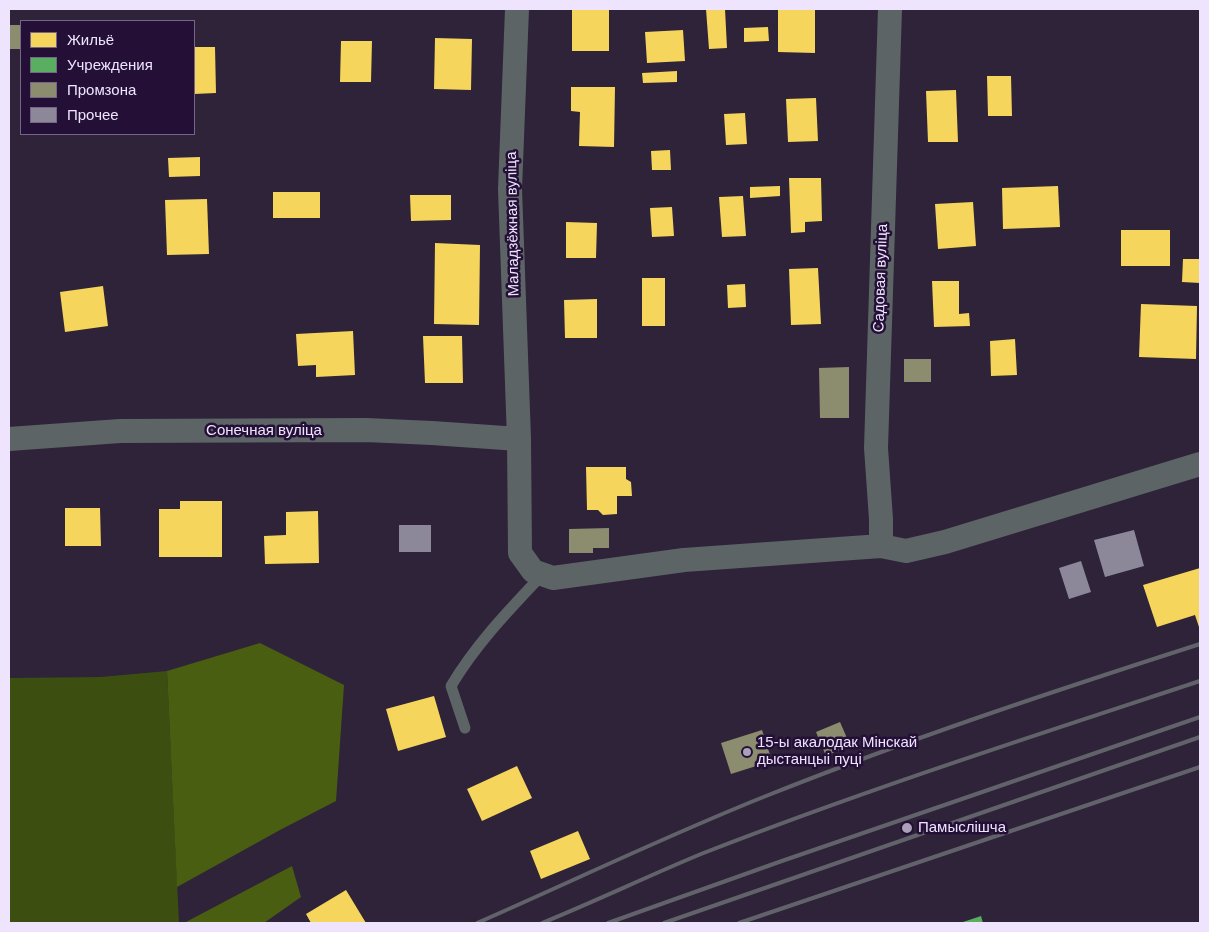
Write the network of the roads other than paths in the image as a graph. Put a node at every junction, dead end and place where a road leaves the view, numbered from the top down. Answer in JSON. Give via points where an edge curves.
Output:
{"nodes":[{"id":1,"x":518,"y":9,"type":"edge"},
{"id":2,"x":890,"y":9,"type":"edge"},
{"id":3,"x":9,"y":439,"type":"edge"},
{"id":4,"x":519,"y":439,"type":"junction"},
{"id":5,"x":1200,"y":464,"type":"edge"},
{"id":6,"x":881,"y":546,"type":"junction"},
{"id":7,"x":542,"y":574,"type":"junction"},
{"id":8,"x":465,"y":728,"type":"dead end"}],
"edges":[{"from":1,"to":4,"type":"street","name":"Маладзёжная вуліца","via":[[510,189]]},
{"from":2,"to":6,"type":"street","name":"Садовая вуліца","via":[[876,448]]},
{"from":3,"to":4,"type":"street","name":"Сонечная вуліца","via":[[120,432],[366,430]]},
{"from":4,"to":7,"type":"street","name":"Маладзёжная вуліца","via":[[520,553],[534,571]]},
{"from":5,"to":6,"type":"street","via":[[946,542],[906,551]]},
{"from":6,"to":7,"type":"street","via":[[684,560],[553,578]]},
{"from":7,"to":8,"type":"lane","via":[[496,624],[451,686]]}]}
